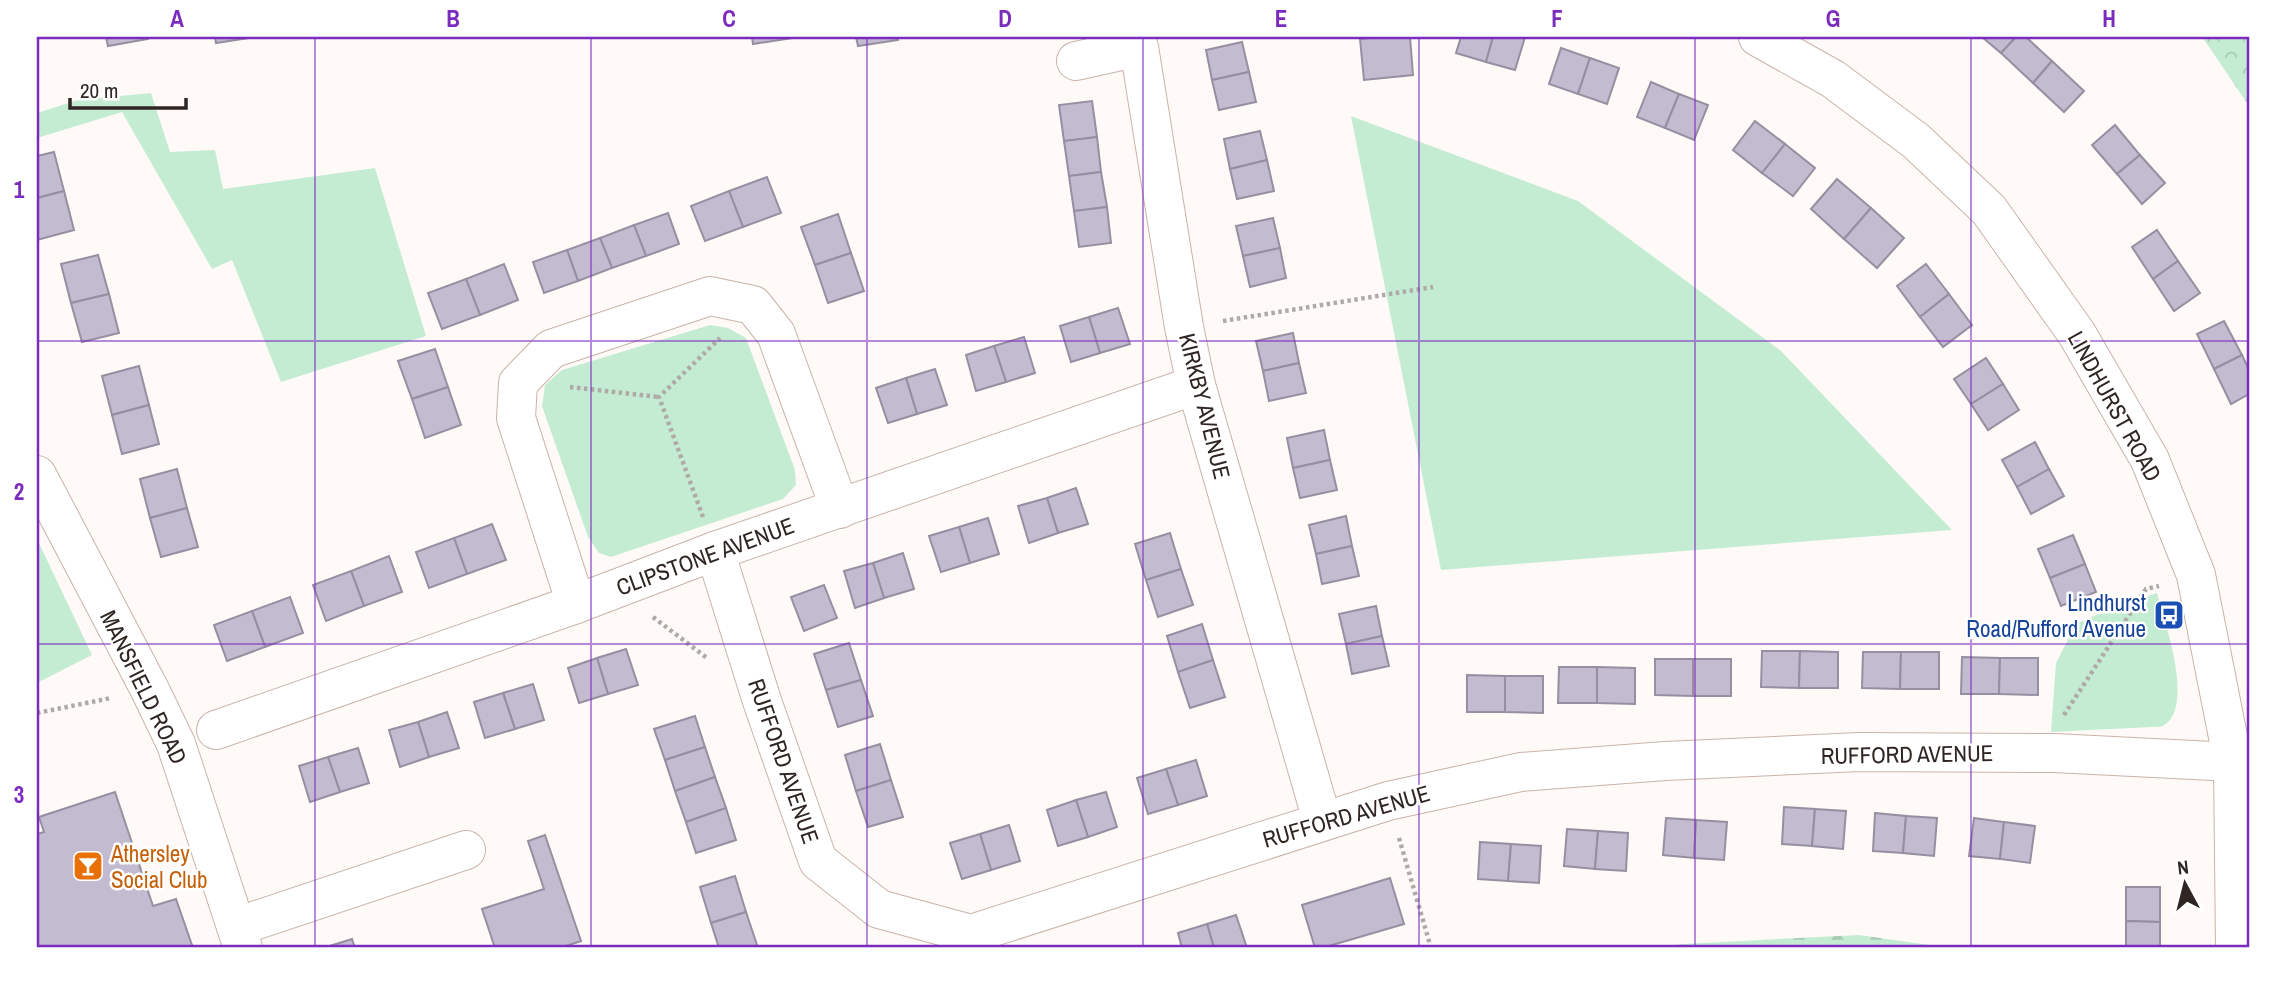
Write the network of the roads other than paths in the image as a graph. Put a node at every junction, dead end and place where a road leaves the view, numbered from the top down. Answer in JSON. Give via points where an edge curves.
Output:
{"nodes":[{"id":1,"x":1758,"y":37,"type":"edge"},
{"id":2,"x":1076,"y":61,"type":"dead end"},
{"id":3,"x":1196,"y":385,"type":"junction"},
{"id":4,"x":37,"y":475,"type":"edge"},
{"id":5,"x":840,"y":509,"type":"junction"},
{"id":6,"x":715,"y":551,"type":"junction"},
{"id":7,"x":576,"y":604,"type":"junction"},
{"id":8,"x":216,"y":730,"type":"dead end"},
{"id":9,"x":2233,"y":762,"type":"junction"},
{"id":10,"x":1322,"y":820,"type":"junction"},
{"id":11,"x":466,"y":850,"type":"dead end"},
{"id":12,"x":240,"y":938,"type":"edge"},
{"id":13,"x":2235,"y":948,"type":"edge"}],
"edges":[{"from":1,"to":9,"type":"street","name":"LINDHURST ROAD","via":[[1833,79],[1916,141],[1989,210],[2077,334],[2150,460],[2196,575]]},
{"from":2,"to":3,"type":"street","name":"KIRKBY AVENUE","via":[[1139,47]]},
{"from":3,"to":5,"type":"street","name":"CLIPSTONE AVENUE"},
{"from":3,"to":10,"type":"street","name":"KIRKBY AVENUE"},
{"from":4,"to":12,"type":"street","name":"MANSFIELD ROAD","via":[[176,744]]},
{"from":5,"to":6,"type":"street","name":"CLIPSTONE AVENUE"},
{"from":5,"to":7,"type":"street","via":[[776,334],[753,305],[710,296],[551,349],[518,383],[516,418]]},
{"from":6,"to":7,"type":"street","name":"CLIPSTONE AVENUE"},
{"from":6,"to":10,"type":"street","name":"RUFFORD AVENUE","via":[[818,861],[879,909],[971,933]]},
{"from":7,"to":8,"type":"street","name":"CLIPSTONE AVENUE"},
{"from":9,"to":10,"type":"street","name":"RUFFORD AVENUE","via":[[2054,752],[1859,752],[1652,762],[1521,772],[1388,800]]},
{"from":9,"to":13,"type":"street","name":"LINDHURST ROAD"},
{"from":11,"to":12,"type":"street"}]}
